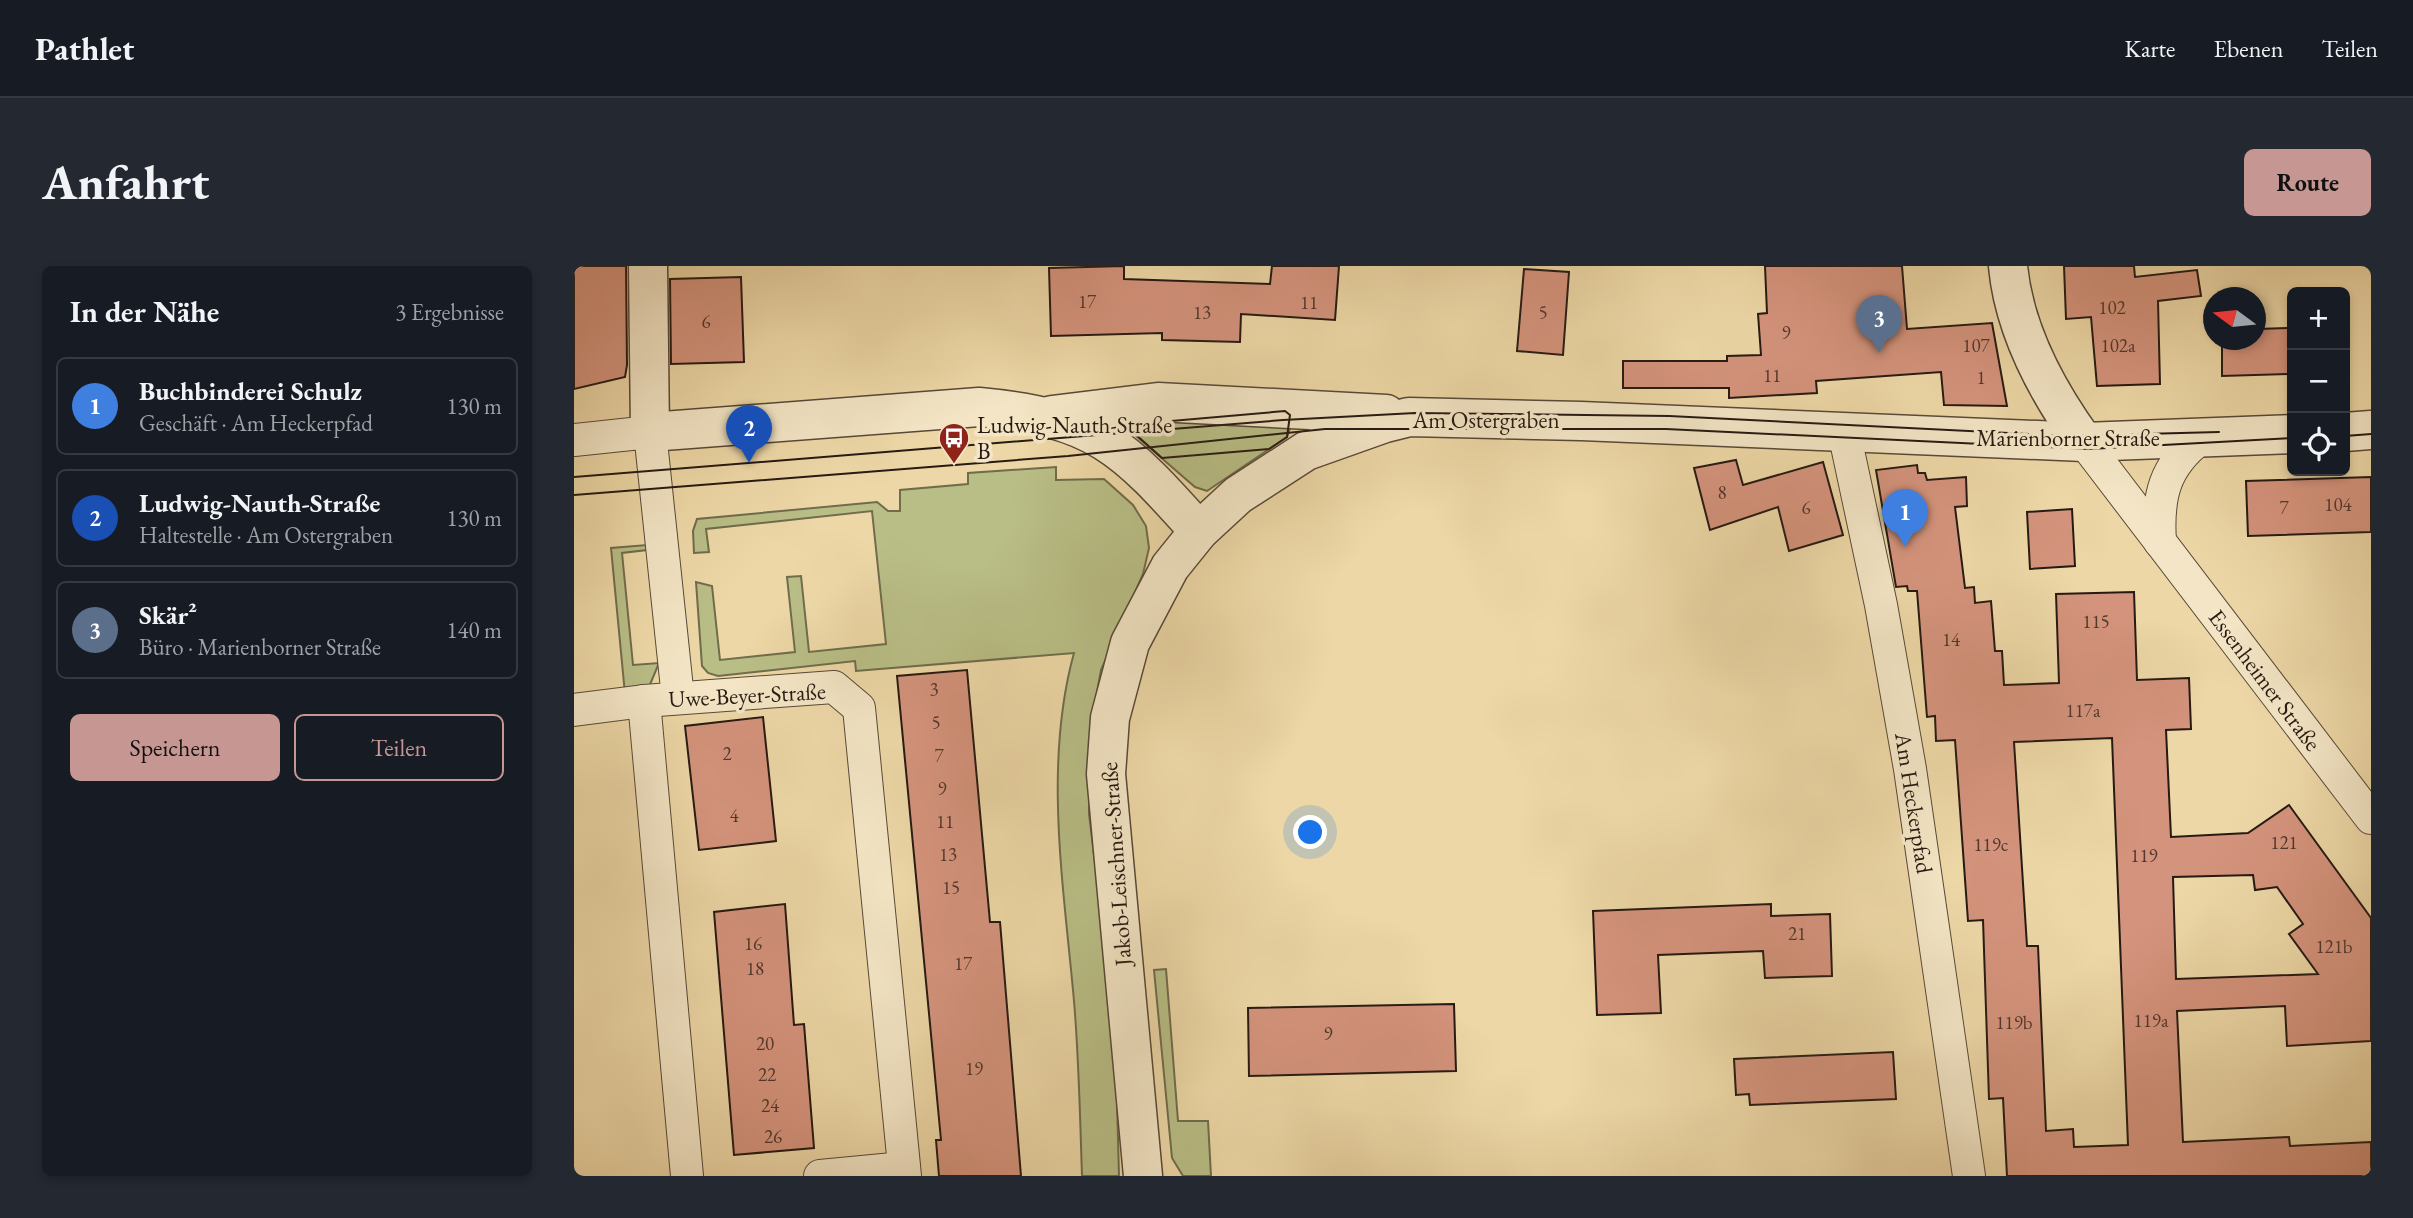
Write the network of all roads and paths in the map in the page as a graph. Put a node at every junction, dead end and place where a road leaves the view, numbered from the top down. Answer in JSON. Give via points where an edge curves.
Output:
{"nodes":[{"id":1,"x":648,"y":266,"type":"edge"},
{"id":2,"x":2008,"y":266,"type":"edge"},
{"id":3,"x":1045,"y":416,"type":"junction"},
{"id":4,"x":1409,"y":418,"type":"junction"},
{"id":5,"x":2371,"y":430,"type":"edge"},
{"id":6,"x":650,"y":432,"type":"junction"},
{"id":7,"x":1844,"y":432,"type":"junction"},
{"id":8,"x":2350,"y":432,"type":"edge"},
{"id":9,"x":2287,"y":434,"type":"edge"},
{"id":10,"x":2201,"y":438,"type":"junction"},
{"id":11,"x":574,"y":440,"type":"edge"},
{"id":12,"x":2084,"y":442,"type":"junction"},
{"id":13,"x":1199,"y":531,"type":"junction"},
{"id":14,"x":2160,"y":542,"type":"junction"},
{"id":15,"x":678,"y":698,"type":"junction"},
{"id":16,"x":645,"y":701,"type":"junction"},
{"id":17,"x":574,"y":710,"type":"edge"},
{"id":18,"x":2371,"y":818,"type":"edge"},
{"id":19,"x":905,"y":1172,"type":"edge"},
{"id":20,"x":687,"y":1176,"type":"edge"},
{"id":21,"x":820,"y":1176,"type":"edge"},
{"id":22,"x":1143,"y":1176,"type":"edge"},
{"id":23,"x":1969,"y":1176,"type":"edge"}],
"edges":[{"from":1,"to":6,"type":"street"},
{"from":2,"to":12,"type":"street","name":"Essenheimer Straße","via":[[2031,351]]},
{"from":3,"to":4,"type":"street","via":[[1158,402],[1355,411]]},
{"from":3,"to":6,"type":"street","via":[[979,407]]},
{"from":3,"to":13,"type":"street","via":[[1075,424],[1122,451]]},
{"from":4,"to":7,"type":"street","name":"Am Ostergraben"},
{"from":4,"to":13,"type":"street","name":"Am Ostergraben","via":[[1362,429],[1306,452],[1238,495]]},
{"from":5,"to":8,"type":"street"},
{"from":6,"to":11,"type":"street"},
{"from":6,"to":15,"type":"street"},
{"from":7,"to":12,"type":"street","name":"Marienborner Straße"},
{"from":7,"to":23,"type":"street","name":"Am Heckerpfad","via":[[1907,755]]},
{"from":9,"to":10,"type":"street","name":"Marienborner Straße"},
{"from":10,"to":12,"type":"street","name":"Marienborner Straße"},
{"from":10,"to":14,"type":"street","via":[[2167,477],[2158,509]]},
{"from":12,"to":14,"type":"street","name":"Essenheimer Straße"},
{"from":13,"to":22,"type":"street","name":"Jakob-Leischner-Straße","via":[[1171,567],[1130,643],[1110,718],[1106,774]]},
{"from":14,"to":18,"type":"street","name":"Essenheimer Straße"},
{"from":15,"to":16,"type":"street","name":"Uwe-Beyer-Straße"},
{"from":15,"to":19,"type":"street","name":"Uwe-Beyer-Straße","via":[[834,687],[859,708]]},
{"from":16,"to":17,"type":"street"},
{"from":16,"to":20,"type":"street","name":"Uwe-Beyer-Straße"},
{"from":19,"to":21,"type":"street","name":"Uwe-Beyer-Straße"}]}
